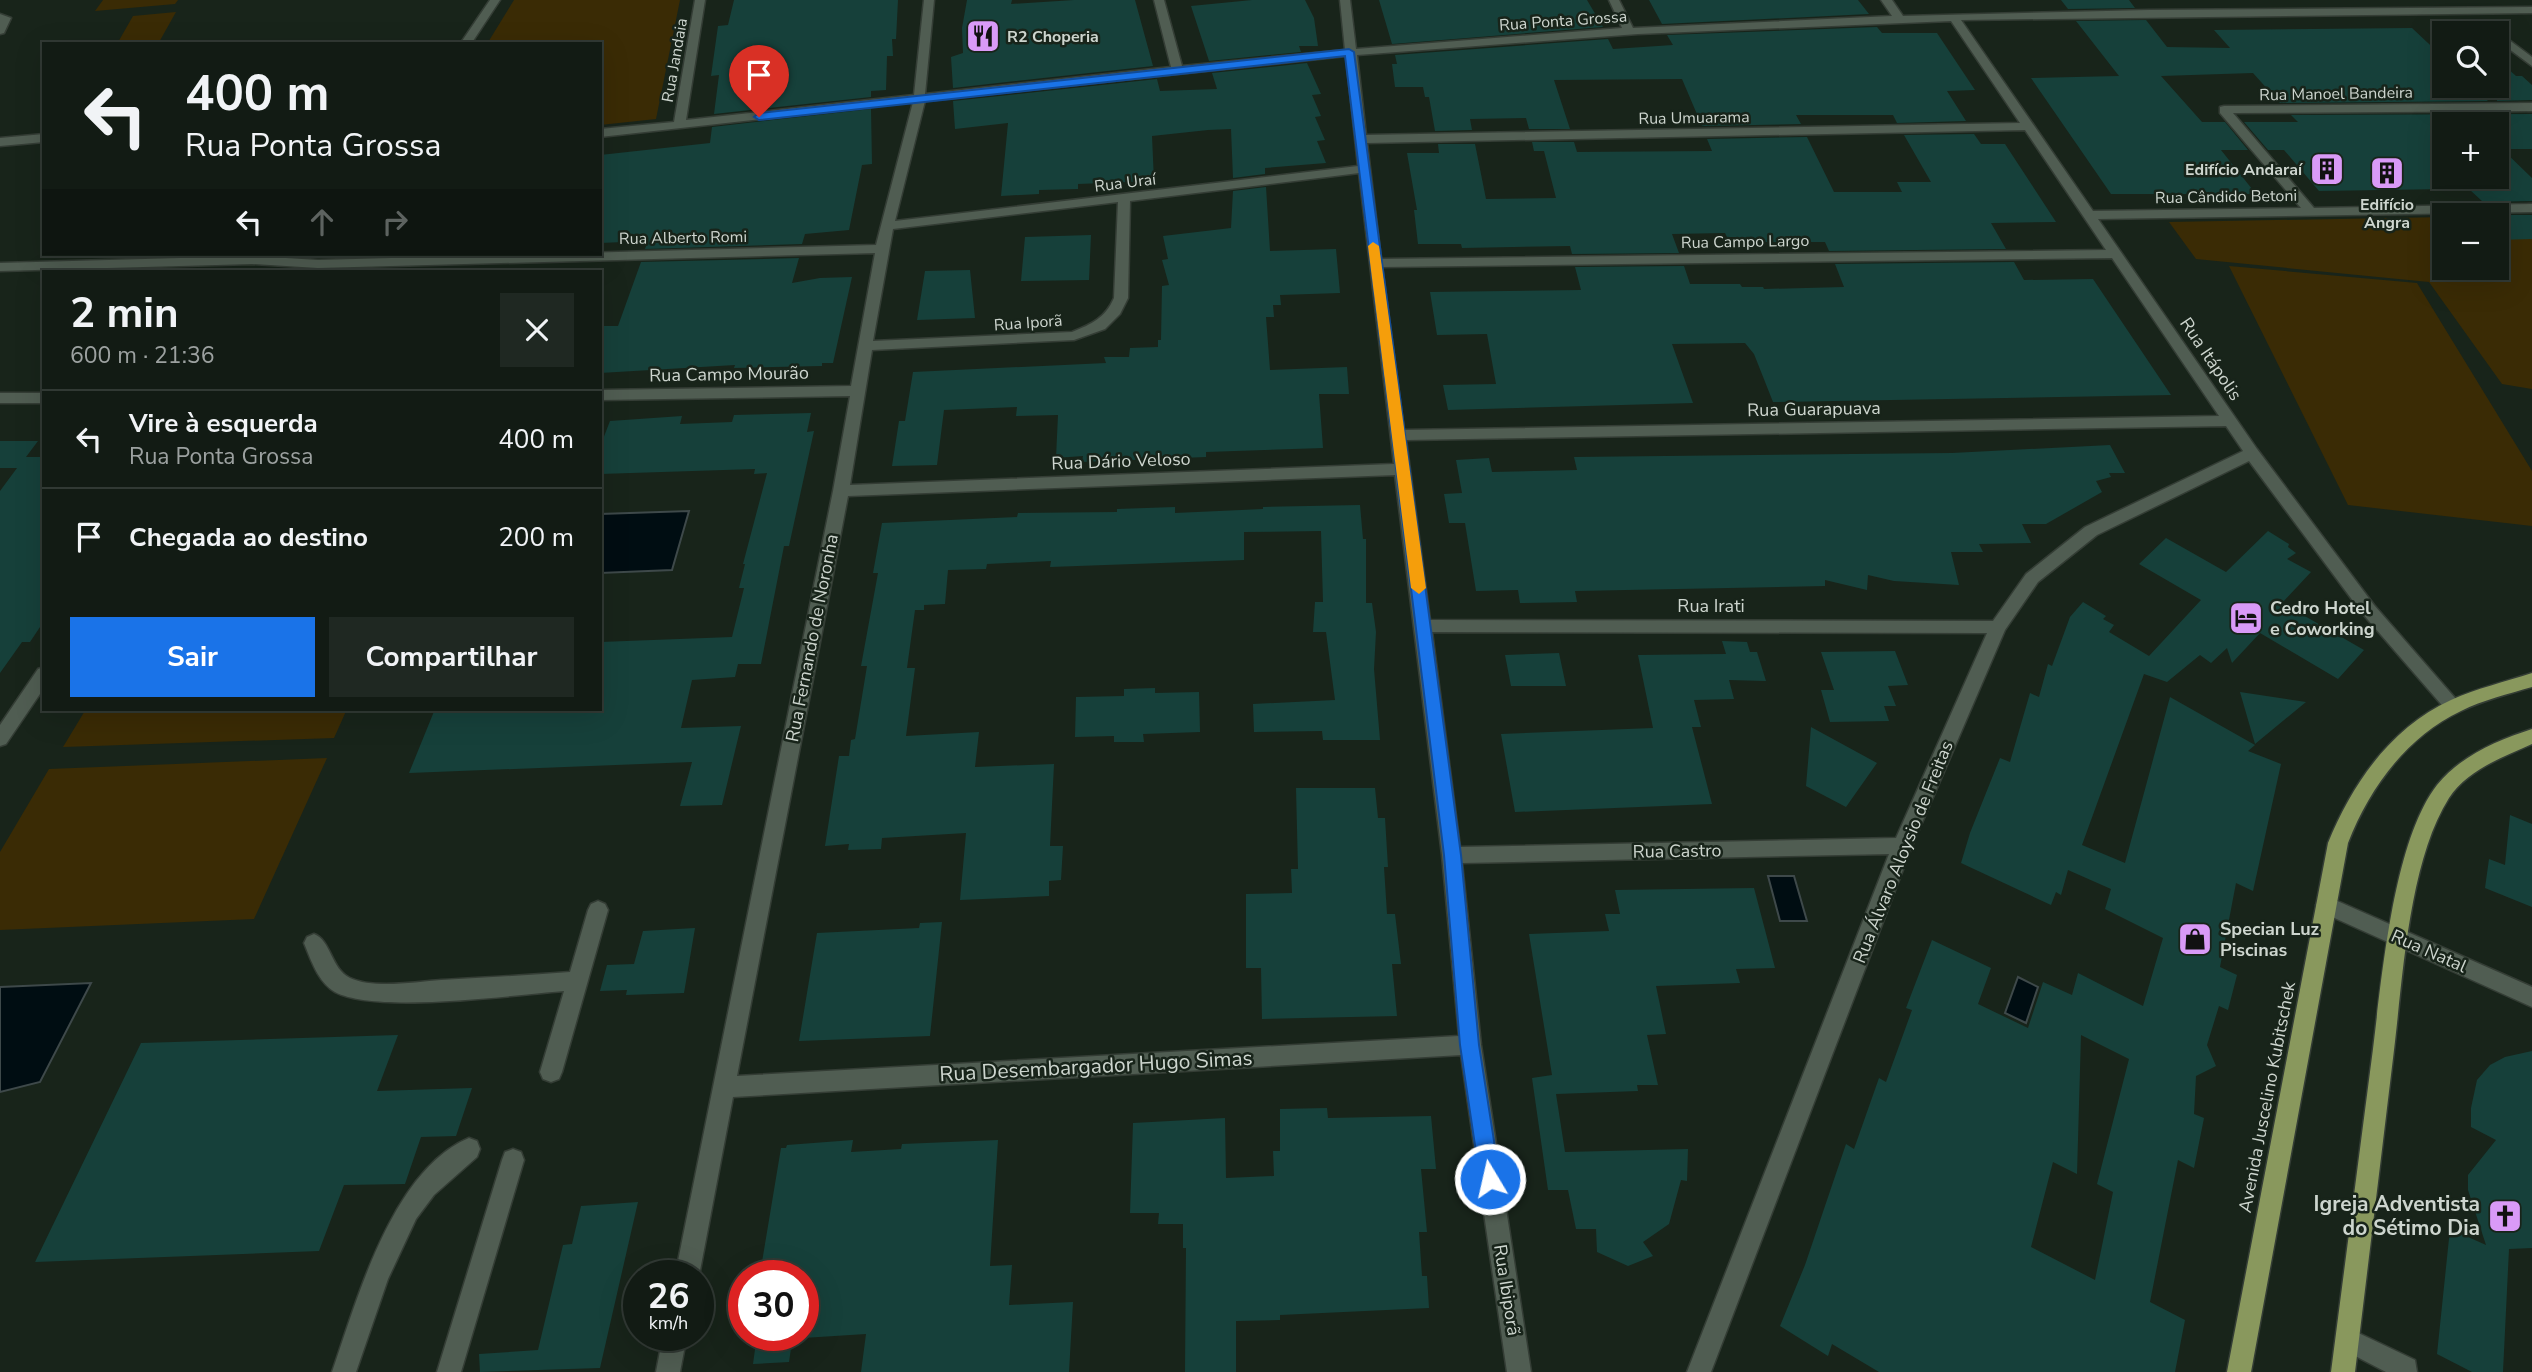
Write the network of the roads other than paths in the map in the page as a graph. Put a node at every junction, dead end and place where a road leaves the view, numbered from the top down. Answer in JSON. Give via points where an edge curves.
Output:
{"nodes":[{"id":1,"x":495,"y":0,"type":"edge"},
{"id":2,"x":700,"y":0,"type":"edge"},
{"id":3,"x":929,"y":0,"type":"edge"},
{"id":4,"x":1159,"y":0,"type":"edge"},
{"id":5,"x":1345,"y":0,"type":"edge"},
{"id":6,"x":1614,"y":0,"type":"edge"},
{"id":7,"x":1886,"y":0,"type":"edge"},
{"id":8,"x":2185,"y":0,"type":"edge"},
{"id":9,"x":2380,"y":0,"type":"edge"},
{"id":10,"x":2392,"y":10,"type":"junction"},
{"id":11,"x":2469,"y":10,"type":"junction"},
{"id":12,"x":2532,"y":10,"type":"edge"},
{"id":13,"x":2198,"y":13,"type":"junction"},
{"id":14,"x":0,"y":17,"type":"edge"},
{"id":15,"x":1955,"y":19,"type":"junction"},
{"id":16,"x":1901,"y":20,"type":"junction"},
{"id":17,"x":2482,"y":21,"type":"edge"},
{"id":18,"x":0,"y":31,"type":"edge"},
{"id":19,"x":1629,"y":32,"type":"junction"},
{"id":20,"x":467,"y":42,"type":"edge"},
{"id":21,"x":2509,"y":44,"type":"edge"},
{"id":22,"x":1349,"y":52,"type":"junction"},
{"id":23,"x":2532,"y":63,"type":"edge"},
{"id":24,"x":1177,"y":69,"type":"junction"},
{"id":25,"x":919,"y":100,"type":"junction"},
{"id":26,"x":2532,"y":107,"type":"edge"},
{"id":27,"x":679,"y":125,"type":"junction"},
{"id":28,"x":2027,"y":126,"type":"junction"},
{"id":29,"x":602,"y":133,"type":"edge"},
{"id":30,"x":42,"y":138,"type":"edge"},
{"id":31,"x":1362,"y":139,"type":"junction"},
{"id":32,"x":0,"y":142,"type":"edge"},
{"id":33,"x":1365,"y":169,"type":"junction"},
{"id":34,"x":1124,"y":200,"type":"junction"},
{"id":35,"x":2532,"y":208,"type":"edge"},
{"id":36,"x":2312,"y":213,"type":"junction"},
{"id":37,"x":2088,"y":215,"type":"junction"},
{"id":38,"x":888,"y":226,"type":"junction"},
{"id":39,"x":882,"y":249,"type":"junction"},
{"id":40,"x":2116,"y":254,"type":"junction"},
{"id":41,"x":600,"y":256,"type":"edge"},
{"id":42,"x":602,"y":256,"type":"edge"},
{"id":43,"x":319,"y":263,"type":"edge"},
{"id":44,"x":1376,"y":264,"type":"junction"},
{"id":45,"x":0,"y":267,"type":"edge"},
{"id":46,"x":865,"y":346,"type":"junction"},
{"id":47,"x":858,"y":391,"type":"junction"},
{"id":48,"x":602,"y":395,"type":"edge"},
{"id":49,"x":0,"y":398,"type":"edge"},
{"id":50,"x":42,"y":398,"type":"edge"},
{"id":51,"x":2230,"y":421,"type":"junction"},
{"id":52,"x":1398,"y":435,"type":"junction"},
{"id":53,"x":2252,"y":453,"type":"junction"},
{"id":54,"x":1403,"y":469,"type":"junction"},
{"id":55,"x":841,"y":491,"type":"junction"},
{"id":56,"x":1424,"y":626,"type":"junction"},
{"id":57,"x":1998,"y":627,"type":"junction"},
{"id":58,"x":42,"y":677,"type":"edge"},
{"id":59,"x":2532,"y":680,"type":"edge"},
{"id":60,"x":2453,"y":706,"type":"junction"},
{"id":61,"x":2532,"y":736,"type":"edge"},
{"id":62,"x":0,"y":739,"type":"edge"},
{"id":63,"x":1902,"y":846,"type":"junction"},
{"id":64,"x":1452,"y":855,"type":"junction"},
{"id":65,"x":2326,"y":905,"type":"junction"},
{"id":66,"x":598,"y":910,"type":"dead end"},
{"id":67,"x":2398,"y":938,"type":"junction"},
{"id":68,"x":314,"y":943,"type":"dead end"},
{"id":69,"x":578,"y":982,"type":"junction"},
{"id":70,"x":2532,"y":997,"type":"edge"},
{"id":71,"x":1470,"y":1045,"type":"junction"},
{"id":72,"x":551,"y":1072,"type":"dead end"},
{"id":73,"x":723,"y":1087,"type":"junction"},
{"id":74,"x":469,"y":1149,"type":"dead end"},
{"id":75,"x":513,"y":1160,"type":"dead end"},
{"id":76,"x":690,"y":1260,"type":"edge"},
{"id":77,"x":2348,"y":1340,"type":"junction"},
{"id":78,"x":672,"y":1351,"type":"edge"},
{"id":79,"x":2406,"y":1369,"type":"dead end"},
{"id":80,"x":344,"y":1372,"type":"edge"},
{"id":81,"x":449,"y":1372,"type":"edge"},
{"id":82,"x":668,"y":1372,"type":"edge"},
{"id":83,"x":1519,"y":1372,"type":"edge"},
{"id":84,"x":1699,"y":1372,"type":"edge"},
{"id":85,"x":2239,"y":1372,"type":"edge"},
{"id":86,"x":2343,"y":1372,"type":"edge"}],
"edges":[{"from":1,"to":20,"type":"street"},
{"from":2,"to":27,"type":"street","name":"Rua Jandaia"},
{"from":3,"to":25,"type":"street","name":"Rua Fernando de Noronha"},
{"from":4,"to":24,"type":"street"},
{"from":5,"to":22,"type":"street","name":"Rua Ibiporã"},
{"from":6,"to":19,"type":"street"},
{"from":7,"to":16,"type":"street"},
{"from":8,"to":13,"type":"street"},
{"from":9,"to":10,"type":"street"},
{"from":10,"to":11,"type":"street","name":"Rua Ponta Grossa"},
{"from":10,"to":13,"type":"street","name":"Rua Ponta Grossa"},
{"from":11,"to":12,"type":"street","name":"Rua Ponta Grossa"},
{"from":11,"to":17,"type":"street"},
{"from":13,"to":15,"type":"street","name":"Rua Ponta Grossa"},
{"from":14,"to":18,"type":"street","via":[[6,21]]},
{"from":15,"to":16,"type":"street","name":"Rua Ponta Grossa"},
{"from":15,"to":28,"type":"street","name":"Rua Itápolis"},
{"from":16,"to":19,"type":"street","name":"Rua Ponta Grossa"},
{"from":19,"to":22,"type":"street","name":"Rua Ponta Grossa"},
{"from":21,"to":23,"type":"street"},
{"from":22,"to":24,"type":"street","name":"Rua Ponta Grossa"},
{"from":22,"to":31,"type":"street","name":"Rua Ibiporã"},
{"from":24,"to":25,"type":"street","name":"Rua Ponta Grossa"},
{"from":25,"to":27,"type":"street","name":"Rua Ponta Grossa"},
{"from":25,"to":38,"type":"street","name":"Rua Fernando de Noronha"},
{"from":26,"to":36,"type":"street","name":"Rua Manoel Bandeira","via":[[2224,110]]},
{"from":27,"to":29,"type":"street","name":"Rua Ponta Grossa"},
{"from":28,"to":31,"type":"street","name":"Rua Umuarama"},
{"from":28,"to":37,"type":"street","name":"Rua Itápolis"},
{"from":30,"to":32,"type":"street"},
{"from":31,"to":33,"type":"street","name":"Rua Ibiporã"},
{"from":33,"to":34,"type":"street","name":"Rua Uraí"},
{"from":33,"to":44,"type":"street","name":"Rua Ibiporã"},
{"from":34,"to":38,"type":"street","name":"Rua Uraí"},
{"from":34,"to":46,"type":"street","name":"Rua Iporã","via":[[1121,298],[1100,326],[1074,336]]},
{"from":35,"to":36,"type":"street","name":"Rua Cândido Betoni"},
{"from":36,"to":37,"type":"street","name":"Rua Cândido Betoni"},
{"from":37,"to":40,"type":"street","name":"Rua Itápolis"},
{"from":38,"to":39,"type":"street","name":"Rua Fernando de Noronha"},
{"from":39,"to":42,"type":"street","name":"Rua Alberto Romi"},
{"from":39,"to":46,"type":"street","name":"Rua Fernando de Noronha"},
{"from":40,"to":44,"type":"street","name":"Rua Campo Largo"},
{"from":40,"to":51,"type":"street","name":"Rua Itápolis"},
{"from":41,"to":43,"type":"street","name":"Rua Alberto Romi"},
{"from":43,"to":45,"type":"street","name":"Rua Alberto Romi","via":[[244,260]]},
{"from":44,"to":52,"type":"street","name":"Rua Ibiporã"},
{"from":46,"to":47,"type":"street","name":"Rua Fernando de Noronha"},
{"from":47,"to":48,"type":"street","name":"Rua Campo Mourão"},
{"from":47,"to":55,"type":"street","name":"Rua Fernando de Noronha"},
{"from":49,"to":50,"type":"street"},
{"from":51,"to":52,"type":"street","name":"Rua Guarapuava"},
{"from":51,"to":53,"type":"street","name":"Rua Itápolis"},
{"from":52,"to":54,"type":"street","name":"Rua Ibiporã"},
{"from":53,"to":57,"type":"street","name":"Rua Álvaro Aloysio de Freitas","via":[[2091,531],[2032,578]]},
{"from":53,"to":60,"type":"street","name":"Rua Itápolis","via":[[2368,608]]},
{"from":54,"to":55,"type":"street","name":"Rua Dário Veloso"},
{"from":54,"to":56,"type":"street","name":"Rua Ibiporã"},
{"from":55,"to":73,"type":"street","name":"Rua Fernando de Noronha"},
{"from":56,"to":57,"type":"street","name":"Rua Irati"},
{"from":56,"to":64,"type":"street","name":"Rua Ibiporã"},
{"from":57,"to":63,"type":"street","name":"Rua Álvaro Aloysio de Freitas"},
{"from":58,"to":62,"type":"street"},
{"from":59,"to":60,"type":"main road","name":"Avenida Juscelino Kubitschek"},
{"from":60,"to":65,"type":"main road","name":"Avenida Juscelino Kubitschek","via":[[2417,733],[2367,783],[2338,843]]},
{"from":61,"to":67,"type":"main road","via":[[2484,757],[2443,790],[2417,842]]},
{"from":63,"to":64,"type":"street","name":"Rua Castro"},
{"from":63,"to":84,"type":"street","name":"Rua Álvaro Aloysio de Freitas"},
{"from":64,"to":71,"type":"street","name":"Rua Ibiporã"},
{"from":65,"to":67,"type":"street","name":"Rua Natal"},
{"from":65,"to":85,"type":"main road","name":"Avenida Juscelino Kubitschek"},
{"from":66,"to":69,"type":"street"},
{"from":67,"to":70,"type":"street","name":"Rua Natal"},
{"from":67,"to":77,"type":"main road"},
{"from":68,"to":69,"type":"street","via":[[324,970],[336,983],[365,991]]},
{"from":69,"to":72,"type":"street"},
{"from":71,"to":73,"type":"street","name":"Rua Desembargador Hugo Simas"},
{"from":71,"to":83,"type":"street","name":"Rua Ibiporã"},
{"from":73,"to":76,"type":"street","name":"Rua Fernando de Noronha"},
{"from":74,"to":80,"type":"street","via":[[420,1195],[399,1227]]},
{"from":75,"to":81,"type":"street"},
{"from":77,"to":79,"type":"street"},
{"from":77,"to":86,"type":"main road"},
{"from":78,"to":82,"type":"street"}]}
